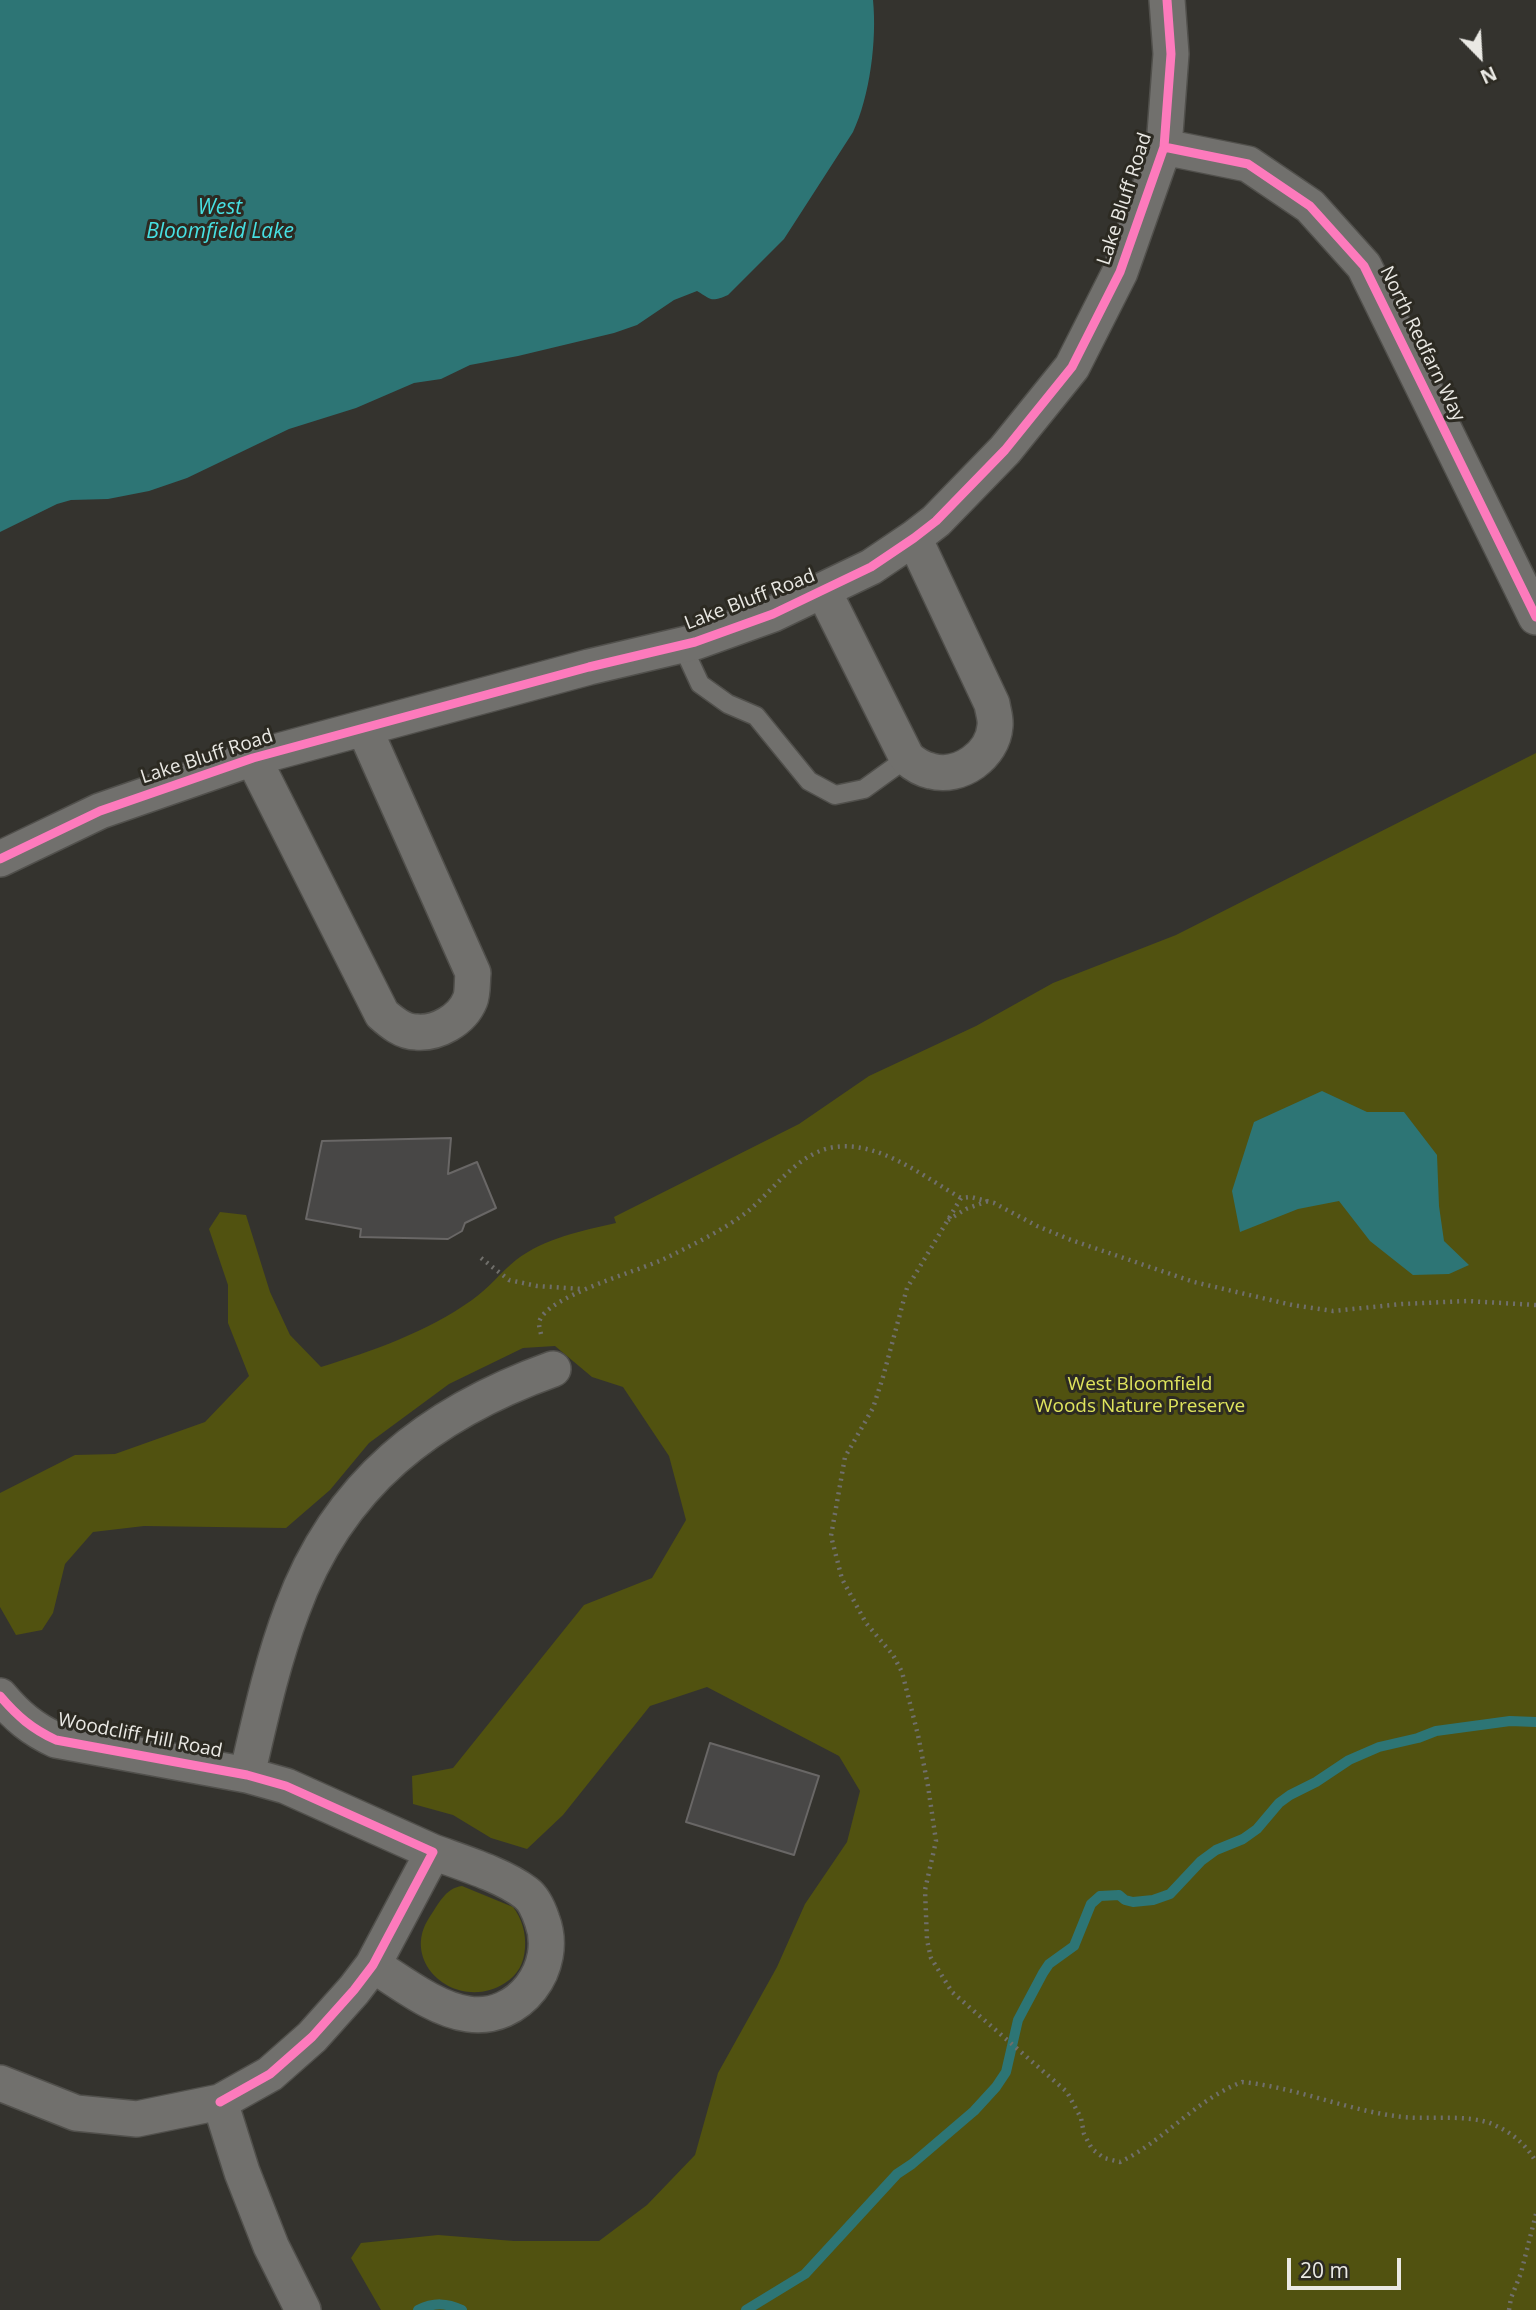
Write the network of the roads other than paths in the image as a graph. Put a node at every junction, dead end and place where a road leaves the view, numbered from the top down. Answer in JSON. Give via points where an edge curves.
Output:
{"nodes":[{"id":1,"x":1167,"y":0,"type":"edge"},
{"id":2,"x":1164,"y":147,"type":"junction"},
{"id":3,"x":914,"y":538,"type":"junction"},
{"id":4,"x":824,"y":592,"type":"junction"},
{"id":5,"x":1536,"y":617,"type":"edge"},
{"id":6,"x":682,"y":645,"type":"junction"},
{"id":7,"x":364,"y":728,"type":"junction"},
{"id":8,"x":253,"y":758,"type":"junction"},
{"id":9,"x":907,"y":758,"type":"junction"},
{"id":10,"x":0,"y":859,"type":"edge"},
{"id":11,"x":549,"y":1370,"type":"road end"},
{"id":12,"x":0,"y":1696,"type":"edge"},
{"id":13,"x":247,"y":1774,"type":"junction"},
{"id":14,"x":433,"y":1852,"type":"junction"},
{"id":15,"x":373,"y":1965,"type":"junction"},
{"id":16,"x":0,"y":2082,"type":"edge"},
{"id":17,"x":220,"y":2102,"type":"junction"},
{"id":18,"x":303,"y":2310,"type":"edge"}],
"edges":[{"from":1,"to":2,"type":"street","name":"Lake Bluff Road","via":[[1171,54]]},
{"from":2,"to":3,"type":"street","name":"Lake Bluff Road","via":[[1120,272],[1072,367],[1005,450]]},
{"from":2,"to":5,"type":"street","name":"North Redfarn Way","via":[[1248,164],[1310,206],[1364,266]]},
{"from":3,"to":4,"type":"street","name":"Lake Bluff Road"},
{"from":3,"to":9,"type":"street","via":[[992,704],[996,724],[990,745],[979,760],[957,770],[934,773]]},
{"from":4,"to":6,"type":"street","name":"Lake Bluff Road"},
{"from":4,"to":9,"type":"street","name":"Lake Bluff Road"},
{"from":6,"to":7,"type":"street","name":"Lake Bluff Road"},
{"from":6,"to":9,"type":"lane","via":[[699,684],[755,716],[809,781],[835,795],[864,789]]},
{"from":7,"to":8,"type":"street","name":"Lake Bluff Road"},
{"from":7,"to":8,"type":"street","name":"Lake Bluff Road","via":[[473,973],[470,1000],[455,1021],[436,1029],[415,1032],[382,1014]]},
{"from":8,"to":10,"type":"street","name":"Lake Bluff Road","via":[[100,810]]},
{"from":11,"to":13,"type":"street","via":[[483,1399],[418,1437],[345,1508],[292,1608]]},
{"from":12,"to":13,"type":"street","name":"Woodcliff Hill Road","via":[[17,1717],[56,1740]]},
{"from":13,"to":14,"type":"street","name":"Woodcliff Hill Road","via":[[286,1786]]},
{"from":14,"to":15,"type":"street"},
{"from":14,"to":15,"type":"street","via":[[527,1893],[548,1934],[546,1961],[534,1985],[511,2007],[488,2015],[466,2014],[437,2003]]},
{"from":15,"to":17,"type":"street","via":[[312,2037],[270,2074]]},
{"from":16,"to":17,"type":"street","via":[[76,2113],[137,2119]]},
{"from":17,"to":18,"type":"street","via":[[271,2246]]}]}
